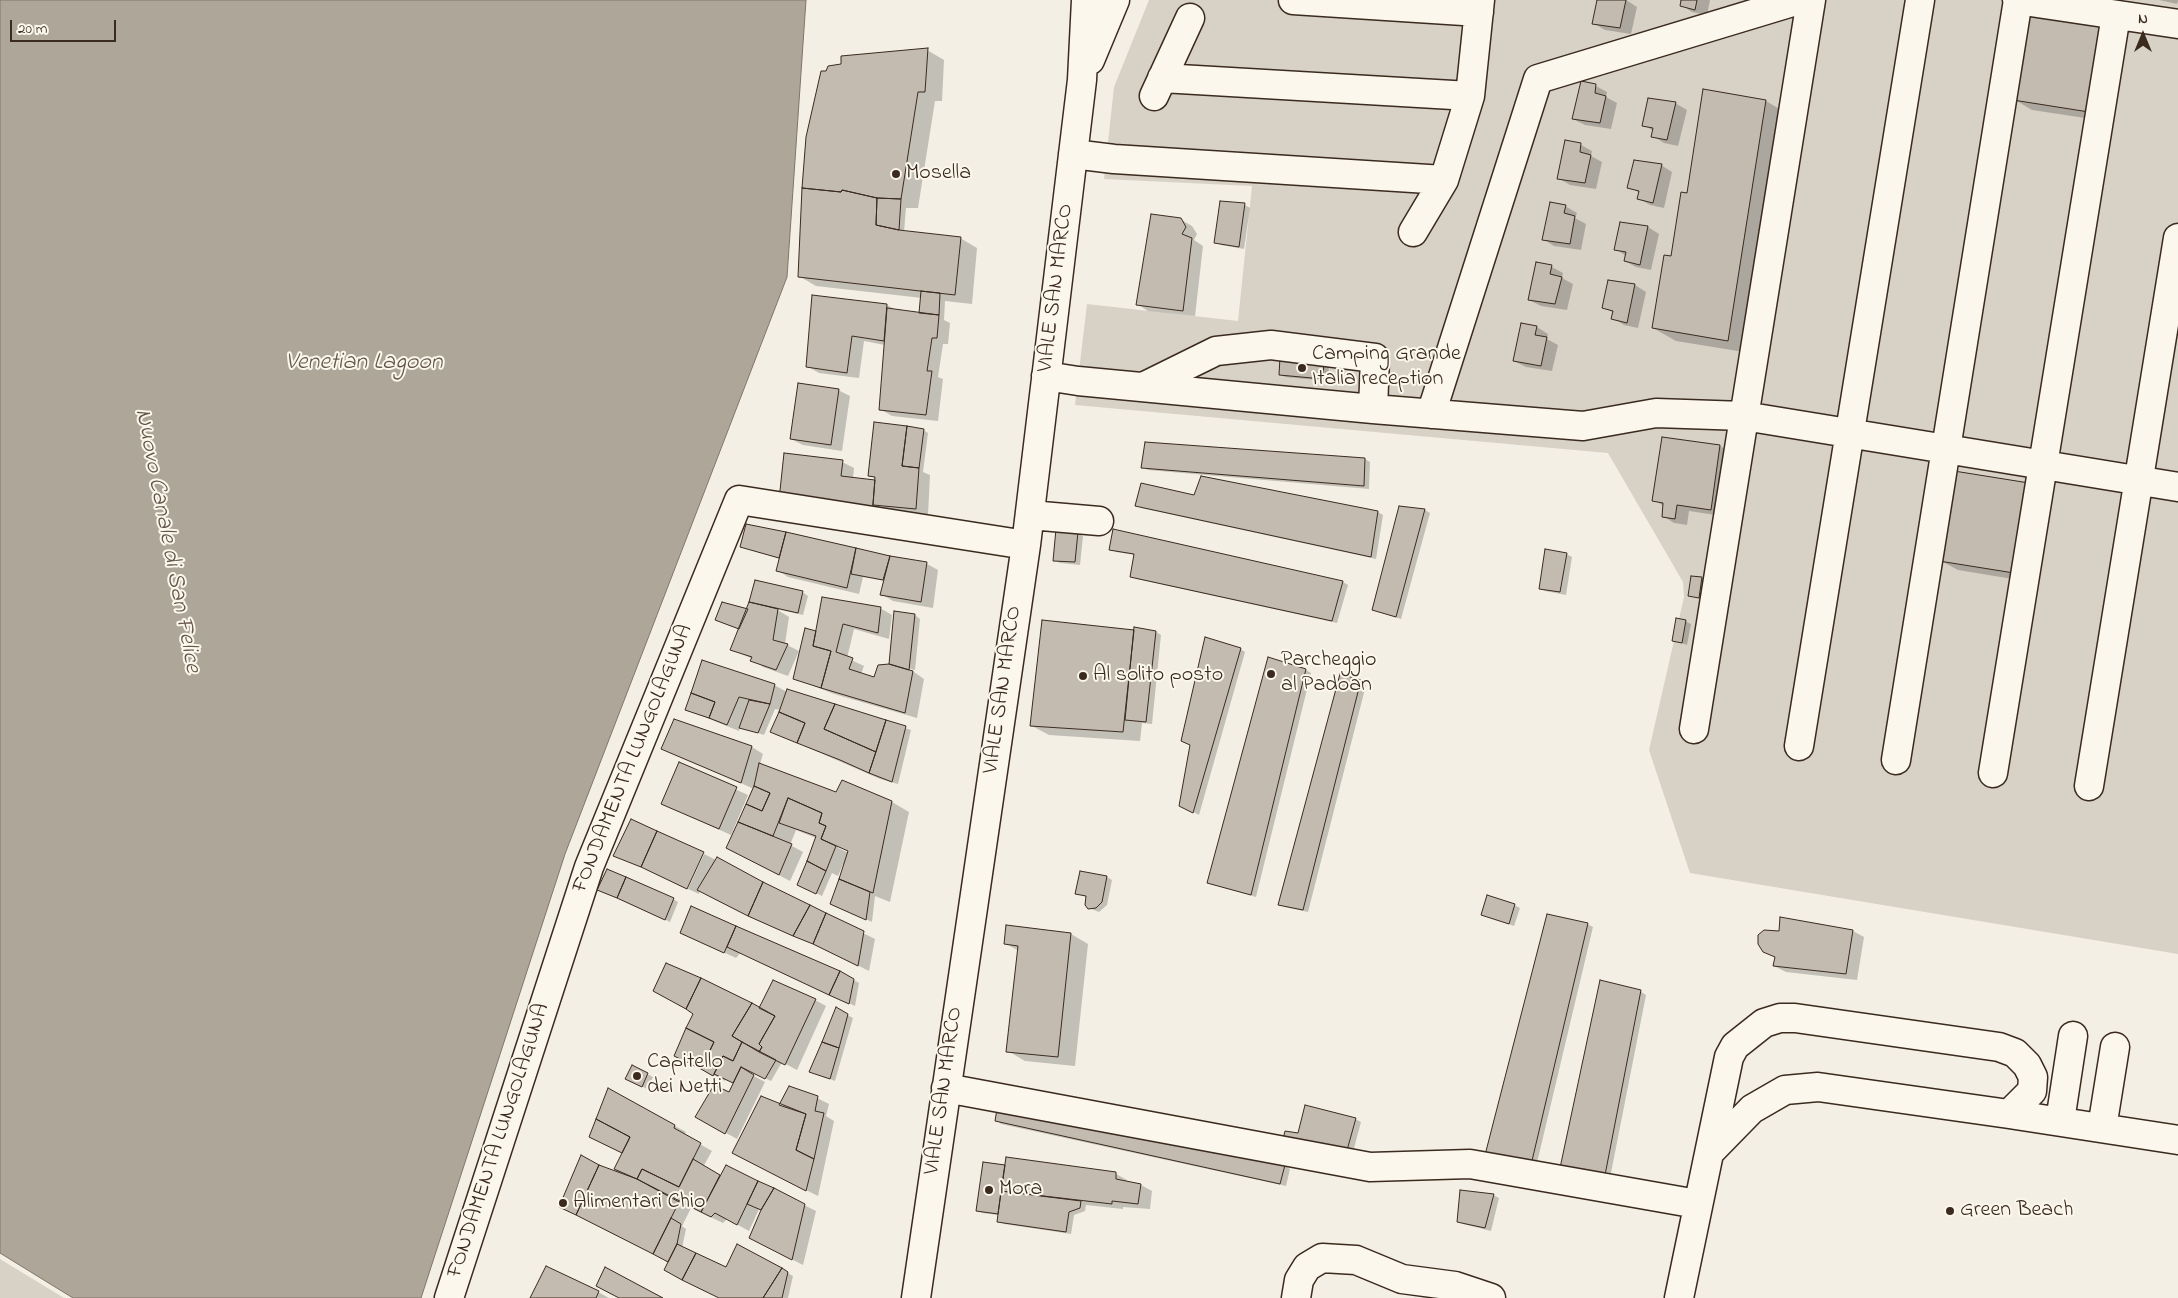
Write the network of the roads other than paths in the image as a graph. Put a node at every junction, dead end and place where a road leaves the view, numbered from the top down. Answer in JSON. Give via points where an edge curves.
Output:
{"nodes":[{"id":1,"x":1086,"y":0,"type":"edge"},
{"id":2,"x":1115,"y":0,"type":"edge"},
{"id":3,"x":1293,"y":0,"type":"edge"},
{"id":4,"x":1799,"y":0,"type":"edge"},
{"id":5,"x":1811,"y":0,"type":"edge"},
{"id":6,"x":1920,"y":0,"type":"edge"},
{"id":7,"x":2018,"y":0,"type":"edge"},
{"id":8,"x":1479,"y":6,"type":"edge"},
{"id":9,"x":2116,"y":15,"type":"junction"},
{"id":10,"x":1190,"y":18,"type":"dead end"},
{"id":11,"x":2178,"y":24,"type":"edge"},
{"id":12,"x":1082,"y":80,"type":"junction"},
{"id":13,"x":1470,"y":96,"type":"junction"},
{"id":14,"x":1074,"y":154,"type":"junction"},
{"id":15,"x":1444,"y":180,"type":"junction"},
{"id":16,"x":1413,"y":232,"type":"dead end"},
{"id":17,"x":2178,"y":238,"type":"edge"},
{"id":18,"x":1046,"y":376,"type":"junction"},
{"id":19,"x":1143,"y":387,"type":"junction"},
{"id":20,"x":1372,"y":409,"type":"junction"},
{"id":21,"x":1431,"y":414,"type":"junction"},
{"id":22,"x":1744,"y":416,"type":"junction"},
{"id":23,"x":1852,"y":433,"type":"junction"},
{"id":24,"x":1945,"y":449,"type":"junction"},
{"id":25,"x":2042,"y":465,"type":"junction"},
{"id":26,"x":2139,"y":481,"type":"junction"},
{"id":27,"x":2178,"y":488,"type":"edge"},
{"id":28,"x":1030,"y":515,"type":"junction"},
{"id":29,"x":1099,"y":521,"type":"dead end"},
{"id":30,"x":1026,"y":545,"type":"junction"},
{"id":31,"x":1694,"y":729,"type":"dead end"},
{"id":32,"x":1799,"y":746,"type":"dead end"},
{"id":33,"x":1896,"y":760,"type":"dead end"},
{"id":34,"x":1993,"y":773,"type":"dead end"},
{"id":35,"x":2089,"y":786,"type":"dead end"},
{"id":36,"x":2073,"y":1036,"type":"dead end"},
{"id":37,"x":2115,"y":1048,"type":"dead end"},
{"id":38,"x":946,"y":1088,"type":"junction"},
{"id":39,"x":2008,"y":1114,"type":"junction"},
{"id":40,"x":2060,"y":1121,"type":"junction"},
{"id":41,"x":2102,"y":1128,"type":"junction"},
{"id":42,"x":2178,"y":1140,"type":"edge"},
{"id":43,"x":1710,"y":1152,"type":"junction"},
{"id":44,"x":1697,"y":1204,"type":"junction"},
{"id":45,"x":1401,"y":1288,"type":"edge"},
{"id":46,"x":449,"y":1298,"type":"edge"},
{"id":47,"x":916,"y":1298,"type":"edge"},
{"id":48,"x":1296,"y":1298,"type":"edge"},
{"id":49,"x":1491,"y":1298,"type":"edge"},
{"id":50,"x":1679,"y":1298,"type":"edge"}],
"edges":[{"from":1,"to":12,"type":"street","name":"VIALE SAN MARCO"},
{"from":2,"to":12,"type":"street","name":"VIALE SAN MARCO"},
{"from":3,"to":8,"type":"street"},
{"from":4,"to":21,"type":"street","via":[[1538,79]]},
{"from":5,"to":22,"type":"street"},
{"from":6,"to":23,"type":"street"},
{"from":7,"to":9,"type":"street"},
{"from":7,"to":24,"type":"street"},
{"from":8,"to":13,"type":"street"},
{"from":9,"to":11,"type":"street"},
{"from":9,"to":25,"type":"street"},
{"from":10,"to":13,"type":"street","via":[[1158,87]]},
{"from":12,"to":14,"type":"street","name":"VIALE SAN MARCO"},
{"from":13,"to":15,"type":"street"},
{"from":14,"to":15,"type":"street"},
{"from":14,"to":18,"type":"street","name":"VIALE SAN MARCO"},
{"from":15,"to":16,"type":"street"},
{"from":17,"to":26,"type":"street"},
{"from":18,"to":19,"type":"street"},
{"from":18,"to":28,"type":"street","name":"VIALE SAN MARCO"},
{"from":19,"to":20,"type":"street"},
{"from":19,"to":20,"type":"street","via":[[1216,351],[1271,345],[1376,352]]},
{"from":20,"to":21,"type":"street"},
{"from":21,"to":22,"type":"street","via":[[1583,426],[1656,413]]},
{"from":22,"to":23,"type":"street"},
{"from":22,"to":31,"type":"street"},
{"from":23,"to":24,"type":"street"},
{"from":23,"to":32,"type":"street"},
{"from":24,"to":25,"type":"street"},
{"from":24,"to":33,"type":"street"},
{"from":25,"to":26,"type":"street"},
{"from":25,"to":34,"type":"street"},
{"from":26,"to":27,"type":"street"},
{"from":26,"to":35,"type":"street"},
{"from":28,"to":29,"type":"street"},
{"from":28,"to":30,"type":"street","name":"VIALE SAN MARCO"},
{"from":30,"to":38,"type":"street","name":"VIALE SAN MARCO"},
{"from":30,"to":46,"type":"street","name":"FONDAMENTA LUNGOLAGUNA","via":[[739,500],[589,867]]},
{"from":36,"to":40,"type":"street"},
{"from":37,"to":41,"type":"street"},
{"from":38,"to":44,"type":"street","via":[[1370,1167],[1470,1164]]},
{"from":38,"to":47,"type":"street","name":"VIALE SAN MARCO"},
{"from":39,"to":40,"type":"street"},
{"from":39,"to":43,"type":"street","via":[[1818,1087],[1785,1090],[1752,1109]]},
{"from":39,"to":43,"type":"street","via":[[2032,1091],[2033,1077],[2015,1053],[1999,1047],[1780,1018],[1764,1023],[1750,1033],[1735,1046],[1729,1057]]},
{"from":40,"to":41,"type":"street"},
{"from":41,"to":42,"type":"street"},
{"from":43,"to":44,"type":"street"},
{"from":44,"to":50,"type":"street"},
{"from":45,"to":48,"type":"street","via":[[1356,1260],[1322,1258],[1307,1267],[1299,1280]]},
{"from":45,"to":49,"type":"street","via":[[1455,1286]]}]}
